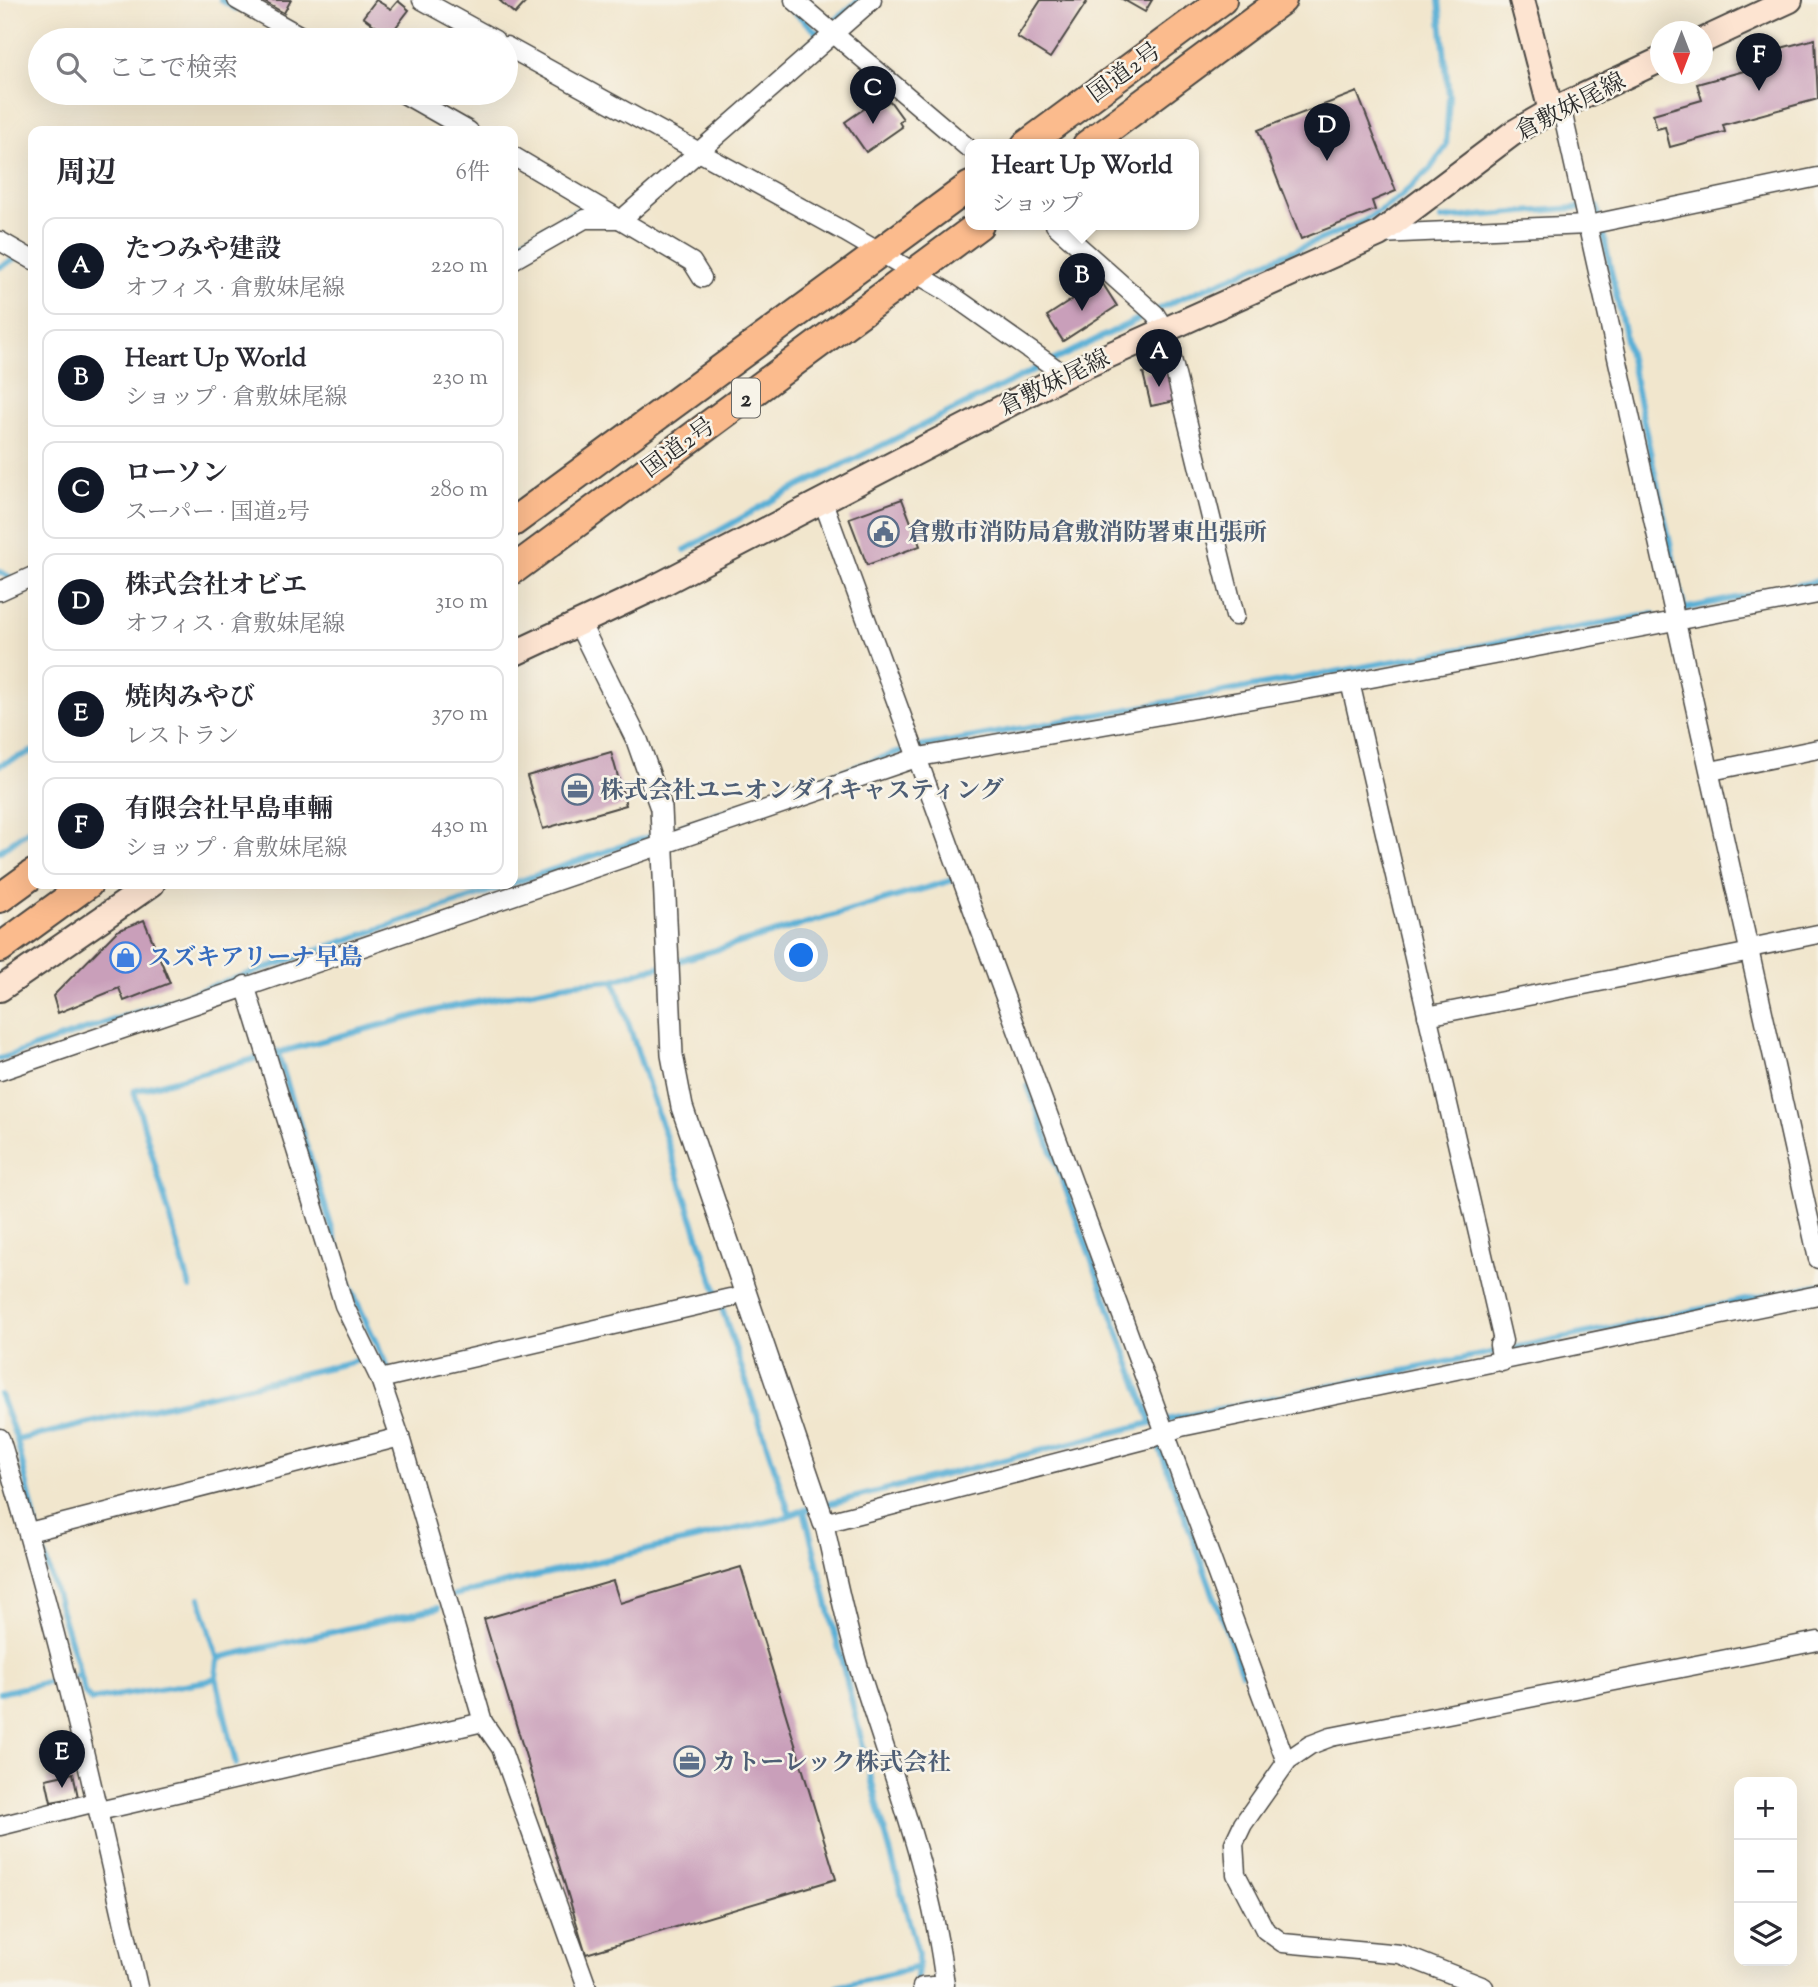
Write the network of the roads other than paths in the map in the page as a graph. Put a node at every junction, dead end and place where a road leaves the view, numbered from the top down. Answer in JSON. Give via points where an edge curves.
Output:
{"nodes":[{"id":1,"x":237,"y":0,"type":"edge"},
{"id":2,"x":422,"y":0,"type":"edge"},
{"id":3,"x":794,"y":0,"type":"edge"},
{"id":4,"x":872,"y":0,"type":"edge"},
{"id":5,"x":1222,"y":0,"type":"edge"},
{"id":6,"x":1282,"y":0,"type":"edge"},
{"id":7,"x":1522,"y":0,"type":"edge"},
{"id":8,"x":1790,"y":0,"type":"edge"},
{"id":9,"x":287,"y":28,"type":"edge"},
{"id":10,"x":473,"y":28,"type":"edge"},
{"id":11,"x":827,"y":29,"type":"junction"},
{"id":12,"x":1713,"y":36,"type":"edge"},
{"id":13,"x":518,"y":53,"type":"edge"},
{"id":14,"x":1650,"y":65,"type":"edge"},
{"id":15,"x":423,"y":105,"type":"edge"},
{"id":16,"x":1556,"y":109,"type":"junction"},
{"id":17,"x":460,"y":126,"type":"edge"},
{"id":18,"x":1034,"y":139,"type":"edge"},
{"id":19,"x":1095,"y":139,"type":"edge"},
{"id":20,"x":965,"y":145,"type":"edge"},
{"id":21,"x":700,"y":153,"type":"junction"},
{"id":22,"x":518,"y":159,"type":"edge"},
{"id":23,"x":1818,"y":177,"type":"edge"},
{"id":24,"x":965,"y":190,"type":"edge"},
{"id":25,"x":1592,"y":217,"type":"junction"},
{"id":26,"x":622,"y":219,"type":"junction"},
{"id":27,"x":972,"y":230,"type":"edge"},
{"id":28,"x":1061,"y":230,"type":"edge"},
{"id":29,"x":1379,"y":234,"type":"junction"},
{"id":30,"x":0,"y":241,"type":"edge"},
{"id":31,"x":880,"y":252,"type":"junction"},
{"id":32,"x":25,"y":255,"type":"edge"},
{"id":33,"x":518,"y":257,"type":"edge"},
{"id":34,"x":915,"y":273,"type":"junction"},
{"id":35,"x":702,"y":278,"type":"dead end"},
{"id":36,"x":1156,"y":316,"type":"junction"},
{"id":37,"x":1062,"y":372,"type":"junction"},
{"id":38,"x":822,"y":499,"type":"junction"},
{"id":39,"x":518,"y":518,"type":"edge"},
{"id":40,"x":518,"y":566,"type":"edge"},
{"id":41,"x":1818,"y":594,"type":"edge"},
{"id":42,"x":1236,"y":617,"type":"dead end"},
{"id":43,"x":1677,"y":622,"type":"junction"},
{"id":44,"x":579,"y":623,"type":"junction"},
{"id":45,"x":518,"y":652,"type":"edge"},
{"id":46,"x":1350,"y":682,"type":"junction"},
{"id":47,"x":1818,"y":749,"type":"edge"},
{"id":48,"x":917,"y":751,"type":"junction"},
{"id":49,"x":1711,"y":771,"type":"junction"},
{"id":50,"x":663,"y":842,"type":"junction"},
{"id":51,"x":28,"y":878,"type":"edge"},
{"id":52,"x":81,"y":889,"type":"edge"},
{"id":53,"x":145,"y":889,"type":"edge"},
{"id":54,"x":0,"y":898,"type":"edge"},
{"id":55,"x":1818,"y":934,"type":"edge"},
{"id":56,"x":0,"y":948,"type":"edge"},
{"id":57,"x":1750,"y":950,"type":"junction"},
{"id":58,"x":244,"y":985,"type":"junction"},
{"id":59,"x":0,"y":989,"type":"edge"},
{"id":60,"x":1427,"y":1016,"type":"junction"},
{"id":61,"x":0,"y":1071,"type":"edge"},
{"id":62,"x":1818,"y":1259,"type":"edge"},
{"id":63,"x":1818,"y":1295,"type":"edge"},
{"id":64,"x":724,"y":1300,"type":"dead end"},
{"id":65,"x":1501,"y":1355,"type":"junction"},
{"id":66,"x":387,"y":1377,"type":"junction"},
{"id":67,"x":1159,"y":1430,"type":"junction"},
{"id":68,"x":400,"y":1437,"type":"junction"},
{"id":69,"x":0,"y":1438,"type":"edge"},
{"id":70,"x":824,"y":1523,"type":"junction"},
{"id":71,"x":34,"y":1531,"type":"junction"},
{"id":72,"x":1818,"y":1641,"type":"edge"},
{"id":73,"x":483,"y":1722,"type":"junction"},
{"id":74,"x":1286,"y":1762,"type":"junction"},
{"id":75,"x":98,"y":1806,"type":"junction"},
{"id":76,"x":0,"y":1826,"type":"edge"},
{"id":77,"x":945,"y":1986,"type":"edge"},
{"id":78,"x":138,"y":1987,"type":"edge"},
{"id":79,"x":587,"y":1987,"type":"edge"},
{"id":80,"x":922,"y":1987,"type":"edge"},
{"id":81,"x":1484,"y":1987,"type":"edge"}],
"edges":[{"from":1,"to":9,"type":"street"},
{"from":2,"to":10,"type":"street"},
{"from":3,"to":11,"type":"street"},
{"from":4,"to":11,"type":"street"},
{"from":5,"to":18,"type":"highway","name":"国道2号"},
{"from":6,"to":19,"type":"highway","name":"国道2号"},
{"from":7,"to":16,"type":"main road"},
{"from":8,"to":12,"type":"main road"},
{"from":11,"to":20,"type":"street"},
{"from":11,"to":21,"type":"street"},
{"from":13,"to":21,"type":"street"},
{"from":14,"to":16,"type":"main road","name":"倉敷妹尾線"},
{"from":15,"to":17,"type":"street"},
{"from":16,"to":25,"type":"street"},
{"from":16,"to":29,"type":"main road","name":"倉敷妹尾線","via":[[1513,133]]},
{"from":21,"to":26,"type":"street"},
{"from":21,"to":31,"type":"street"},
{"from":22,"to":26,"type":"street"},
{"from":23,"to":25,"type":"street"},
{"from":24,"to":31,"type":"highway","name":"国道2号","number":"2"},
{"from":25,"to":29,"type":"street"},
{"from":25,"to":43,"type":"street"},
{"from":26,"to":33,"type":"street","via":[[585,219]]},
{"from":26,"to":35,"type":"street","via":[[692,262]]},
{"from":27,"to":34,"type":"highway","name":"国道2号","number":"2"},
{"from":28,"to":36,"type":"street"},
{"from":29,"to":36,"type":"main road","name":"倉敷妹尾線"},
{"from":30,"to":32,"type":"street"},
{"from":31,"to":34,"type":"street"},
{"from":31,"to":39,"type":"highway","name":"国道2号","number":"2"},
{"from":34,"to":37,"type":"street"},
{"from":34,"to":40,"type":"highway","name":"国道2号","number":"2"},
{"from":36,"to":37,"type":"main road","name":"倉敷妹尾線"},
{"from":36,"to":42,"type":"street"},
{"from":37,"to":38,"type":"main road","name":"倉敷妹尾線"},
{"from":38,"to":44,"type":"main road","name":"倉敷妹尾線"},
{"from":38,"to":48,"type":"street"},
{"from":41,"to":43,"type":"street"},
{"from":43,"to":46,"type":"street"},
{"from":43,"to":49,"type":"street"},
{"from":44,"to":45,"type":"main road","name":"倉敷妹尾線"},
{"from":44,"to":50,"type":"street","via":[[637,740],[662,808]]},
{"from":46,"to":48,"type":"street"},
{"from":46,"to":60,"type":"street"},
{"from":47,"to":49,"type":"street"},
{"from":48,"to":50,"type":"street"},
{"from":48,"to":67,"type":"street"},
{"from":49,"to":57,"type":"street"},
{"from":50,"to":58,"type":"street"},
{"from":50,"to":70,"type":"street","via":[[672,1055],[682,1107]]},
{"from":51,"to":54,"type":"highway"},
{"from":52,"to":56,"type":"highway"},
{"from":53,"to":59,"type":"main road"},
{"from":55,"to":57,"type":"street"},
{"from":57,"to":60,"type":"street"},
{"from":57,"to":62,"type":"street"},
{"from":58,"to":61,"type":"street"},
{"from":58,"to":66,"type":"street","via":[[344,1305]]},
{"from":60,"to":65,"type":"street","via":[[1503,1341]]},
{"from":63,"to":65,"type":"street"},
{"from":64,"to":66,"type":"street"},
{"from":65,"to":67,"type":"street"},
{"from":66,"to":68,"type":"street"},
{"from":67,"to":70,"type":"street"},
{"from":67,"to":74,"type":"street"},
{"from":68,"to":71,"type":"street"},
{"from":68,"to":73,"type":"street"},
{"from":69,"to":71,"type":"street"},
{"from":70,"to":77,"type":"street","via":[[854,1650],[933,1910]]},
{"from":71,"to":75,"type":"street"},
{"from":72,"to":74,"type":"street","via":[[1331,1737]]},
{"from":73,"to":75,"type":"street"},
{"from":73,"to":79,"type":"street","via":[[501,1748]]},
{"from":74,"to":81,"type":"street","via":[[1234,1843],[1236,1874],[1265,1930],[1283,1943],[1400,1954]]},
{"from":75,"to":76,"type":"street"},
{"from":75,"to":78,"type":"street"},
{"from":77,"to":80,"type":"street"}]}
